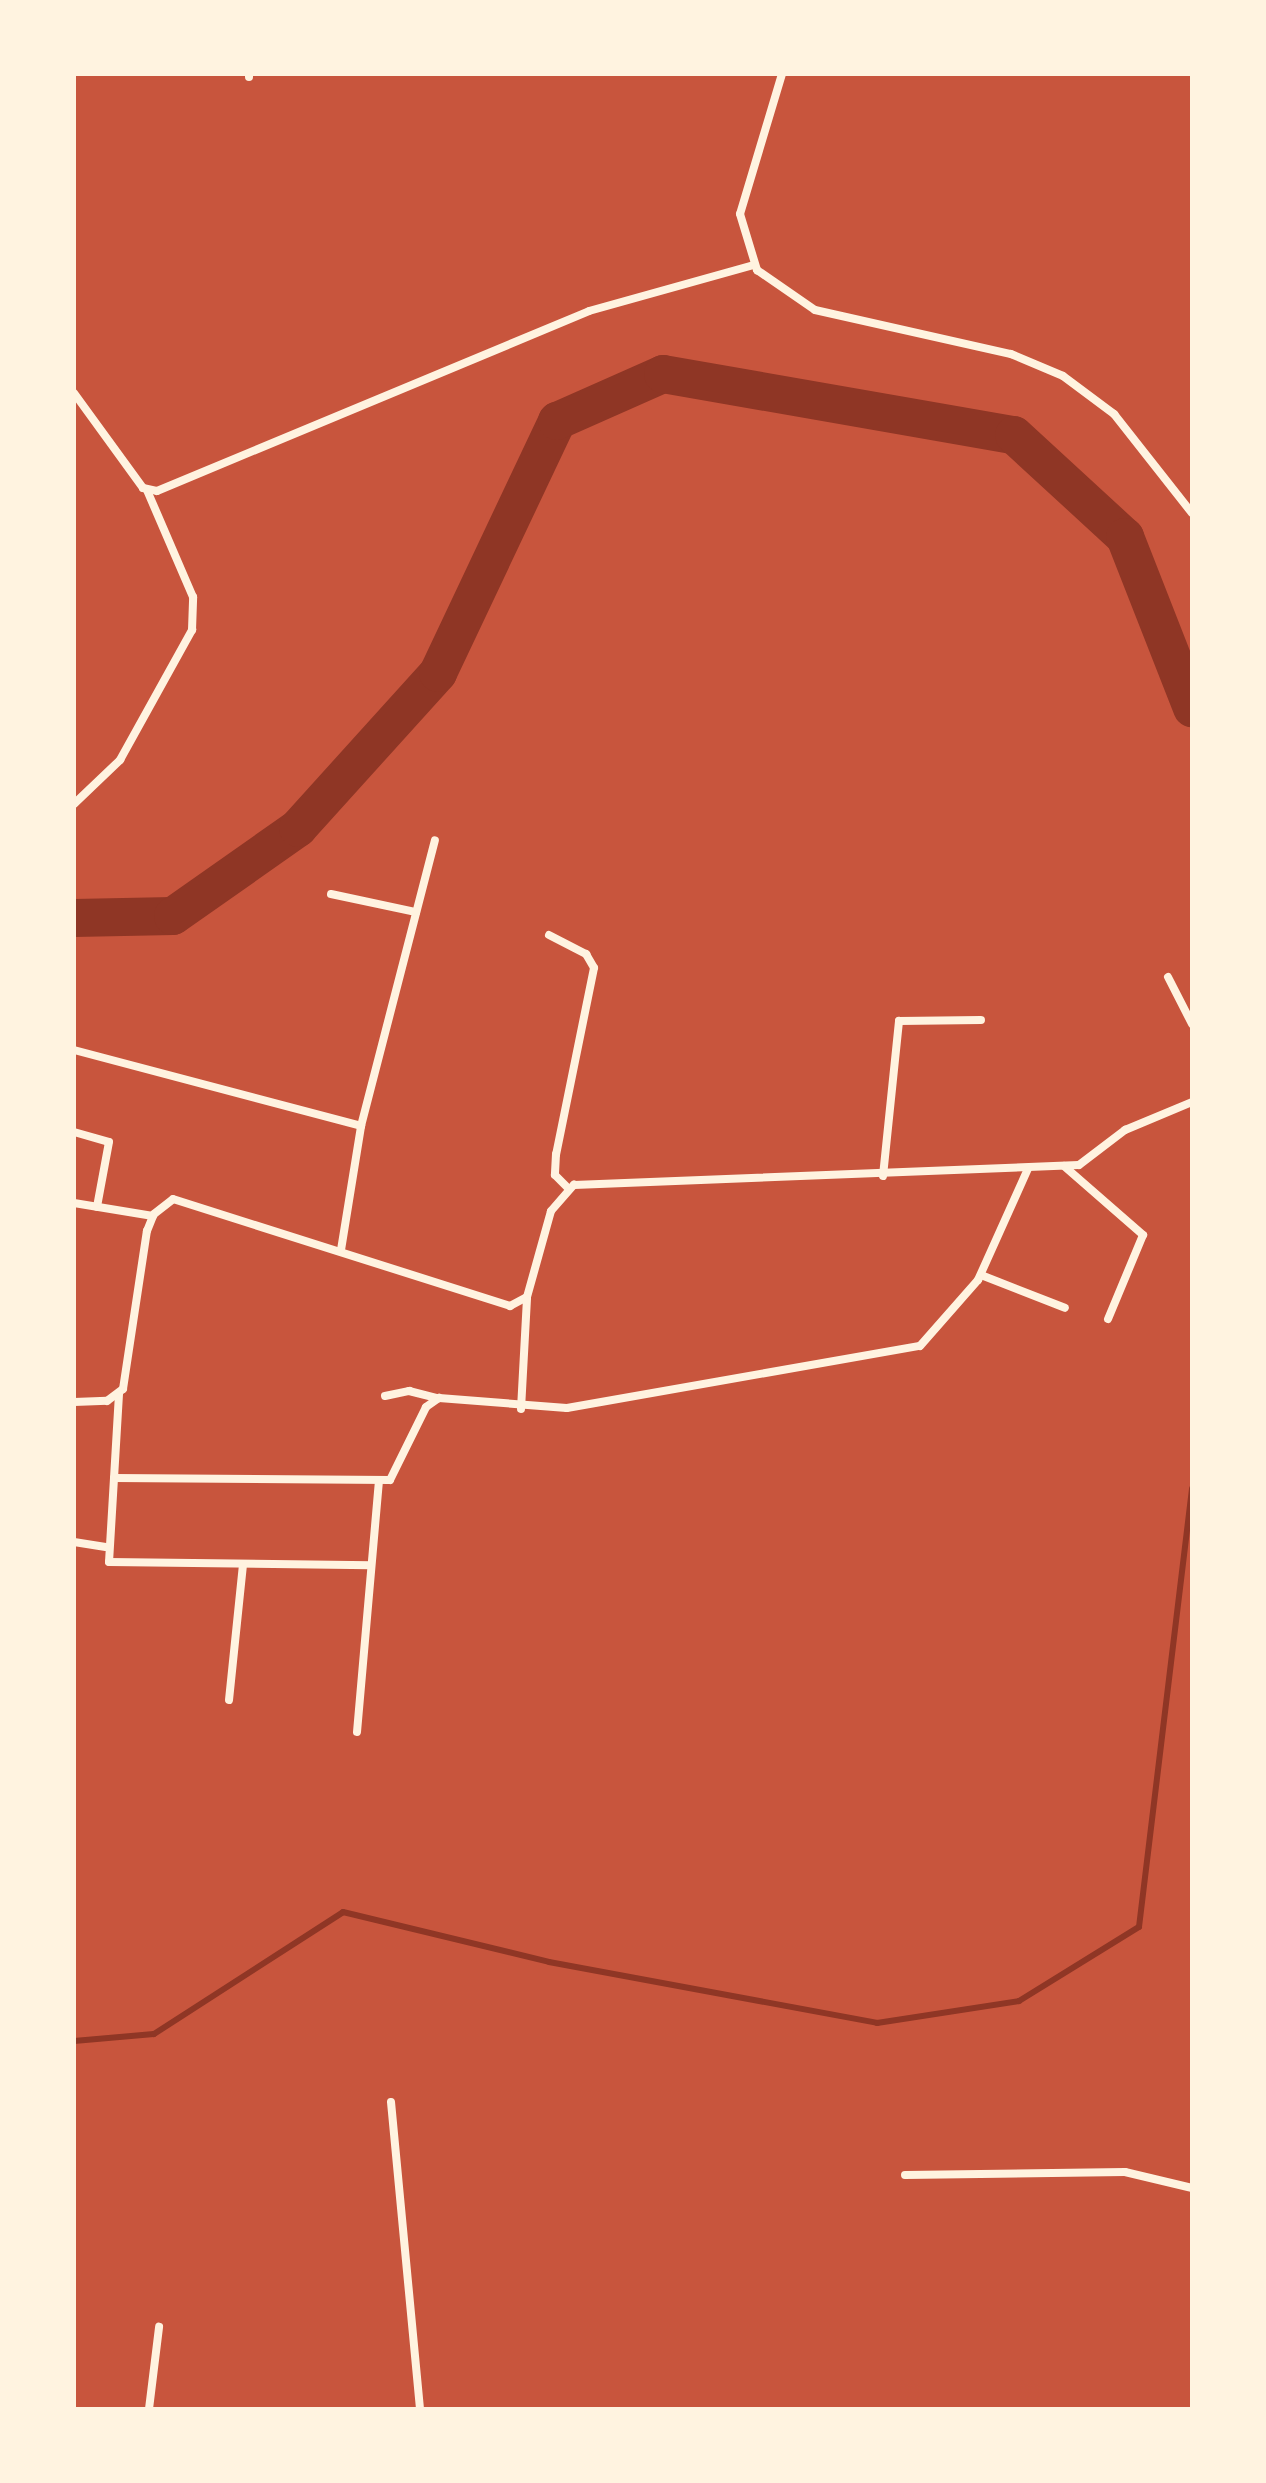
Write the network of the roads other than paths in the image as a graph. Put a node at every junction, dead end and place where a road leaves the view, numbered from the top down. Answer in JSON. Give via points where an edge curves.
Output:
{"nodes":[{"id":1,"x":782,"y":74,"type":"edge"},
{"id":2,"x":754,"y":265,"type":"junction"},
{"id":3,"x":74,"y":393,"type":"edge"},
{"id":4,"x":152,"y":491,"type":"junction"},
{"id":5,"x":1192,"y":513,"type":"edge"},
{"id":6,"x":74,"y":804,"type":"edge"},
{"id":7,"x":435,"y":840,"type":"dead end"},
{"id":8,"x":331,"y":894,"type":"dead end"},
{"id":9,"x":416,"y":912,"type":"junction"},
{"id":10,"x":549,"y":935,"type":"dead end"},
{"id":11,"x":1168,"y":977,"type":"dead end"},
{"id":12,"x":981,"y":1020,"type":"dead end"},
{"id":13,"x":1192,"y":1024,"type":"edge"},
{"id":14,"x":74,"y":1050,"type":"edge"},
{"id":15,"x":1192,"y":1102,"type":"edge"},
{"id":16,"x":361,"y":1126,"type":"junction"},
{"id":17,"x":74,"y":1132,"type":"edge"},
{"id":18,"x":1064,"y":1166,"type":"junction"},
{"id":19,"x":1028,"y":1169,"type":"junction"},
{"id":20,"x":883,"y":1176,"type":"junction"},
{"id":21,"x":568,"y":1188,"type":"junction"},
{"id":22,"x":74,"y":1203,"type":"edge"},
{"id":23,"x":97,"y":1207,"type":"junction"},
{"id":24,"x":153,"y":1216,"type":"junction"},
{"id":25,"x":341,"y":1250,"type":"junction"},
{"id":26,"x":981,"y":1275,"type":"junction"},
{"id":27,"x":527,"y":1297,"type":"junction"},
{"id":28,"x":1065,"y":1308,"type":"dead end"},
{"id":29,"x":1108,"y":1319,"type":"dead end"},
{"id":30,"x":119,"y":1394,"type":"junction"},
{"id":31,"x":385,"y":1396,"type":"dead end"},
{"id":32,"x":439,"y":1398,"type":"junction"},
{"id":33,"x":74,"y":1402,"type":"edge"},
{"id":34,"x":521,"y":1409,"type":"junction"},
{"id":35,"x":114,"y":1478,"type":"junction"},
{"id":36,"x":379,"y":1481,"type":"junction"},
{"id":37,"x":74,"y":1542,"type":"edge"},
{"id":38,"x":106,"y":1547,"type":"junction"},
{"id":39,"x":243,"y":1565,"type":"junction"},
{"id":40,"x":371,"y":1565,"type":"junction"},
{"id":41,"x":229,"y":1700,"type":"dead end"},
{"id":42,"x":357,"y":1732,"type":"dead end"},
{"id":43,"x":391,"y":2102,"type":"dead end"},
{"id":44,"x":905,"y":2175,"type":"dead end"},
{"id":45,"x":1192,"y":2188,"type":"edge"},
{"id":46,"x":159,"y":2327,"type":"dead end"},
{"id":47,"x":149,"y":2409,"type":"edge"},
{"id":48,"x":420,"y":2409,"type":"edge"}],
"edges":[{"from":1,"to":2,"type":"street","via":[[740,214]]},
{"from":2,"to":4,"type":"street","via":[[589,311],[185,482]]},
{"from":2,"to":5,"type":"street","via":[[815,310],[1011,354],[1063,376],[1114,414]]},
{"from":3,"to":4,"type":"street"},
{"from":4,"to":6,"type":"street","via":[[193,597],[192,630],[120,760]]},
{"from":7,"to":9,"type":"street"},
{"from":8,"to":9,"type":"street"},
{"from":9,"to":16,"type":"street"},
{"from":10,"to":21,"type":"street","via":[[586,954],[594,968],[556,1154],[555,1175]]},
{"from":11,"to":13,"type":"street"},
{"from":12,"to":20,"type":"street","via":[[899,1021]]},
{"from":14,"to":16,"type":"street"},
{"from":15,"to":18,"type":"street","via":[[1125,1130],[1085,1163]]},
{"from":16,"to":25,"type":"street"},
{"from":17,"to":23,"type":"street","via":[[109,1142]]},
{"from":18,"to":19,"type":"street"},
{"from":18,"to":29,"type":"street","via":[[1143,1235]]},
{"from":19,"to":20,"type":"street"},
{"from":19,"to":26,"type":"street"},
{"from":20,"to":21,"type":"street"},
{"from":21,"to":27,"type":"street","via":[[551,1211]]},
{"from":22,"to":23,"type":"street"},
{"from":23,"to":24,"type":"street"},
{"from":24,"to":25,"type":"street","via":[[161,1205],[186,1199]]},
{"from":24,"to":30,"type":"street"},
{"from":25,"to":27,"type":"street","via":[[497,1306]]},
{"from":26,"to":28,"type":"street"},
{"from":26,"to":34,"type":"street","via":[[932,1337],[911,1349],[567,1408]]},
{"from":27,"to":34,"type":"street"},
{"from":30,"to":33,"type":"street"},
{"from":30,"to":35,"type":"street"},
{"from":31,"to":32,"type":"street","via":[[409,1391]]},
{"from":32,"to":34,"type":"street"},
{"from":32,"to":36,"type":"street","via":[[426,1407],[398,1475]]},
{"from":35,"to":36,"type":"street"},
{"from":35,"to":38,"type":"street"},
{"from":36,"to":40,"type":"street"},
{"from":37,"to":38,"type":"street"},
{"from":38,"to":39,"type":"street","via":[[114,1563]]},
{"from":39,"to":40,"type":"street"},
{"from":39,"to":41,"type":"street"},
{"from":40,"to":42,"type":"street"},
{"from":43,"to":48,"type":"street"},
{"from":44,"to":45,"type":"street","via":[[1125,2172]]},
{"from":46,"to":47,"type":"street"}]}
